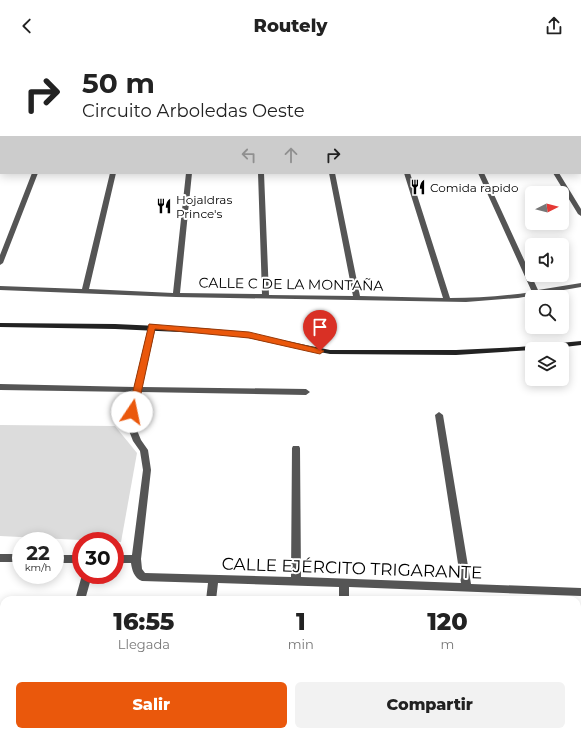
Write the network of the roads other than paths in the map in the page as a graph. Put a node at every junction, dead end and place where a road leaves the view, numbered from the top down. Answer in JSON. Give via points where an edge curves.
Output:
{"nodes":[{"id":1,"x":35,"y":174,"type":"edge"},
{"id":2,"x":113,"y":174,"type":"edge"},
{"id":3,"x":189,"y":174,"type":"edge"},
{"id":4,"x":261,"y":174,"type":"edge"},
{"id":5,"x":332,"y":174,"type":"edge"},
{"id":6,"x":407,"y":174,"type":"edge"},
{"id":7,"x":481,"y":174,"type":"edge"},
{"id":8,"x":557,"y":174,"type":"edge"},
{"id":9,"x":581,"y":214,"type":"edge"},
{"id":10,"x":0,"y":263,"type":"edge"},
{"id":11,"x":581,"y":284,"type":"edge"},
{"id":12,"x":0,"y":288,"type":"edge"},
{"id":13,"x":535,"y":290,"type":"edge"},
{"id":14,"x":551,"y":290,"type":"edge"},
{"id":15,"x":85,"y":291,"type":"junction"},
{"id":16,"x":176,"y":295,"type":"junction"},
{"id":17,"x":525,"y":295,"type":"edge"},
{"id":18,"x":266,"y":297,"type":"junction"},
{"id":19,"x":356,"y":298,"type":"junction"},
{"id":20,"x":447,"y":299,"type":"junction"},
{"id":21,"x":0,"y":325,"type":"edge"},
{"id":22,"x":152,"y":326,"type":"junction"},
{"id":23,"x":581,"y":343,"type":"edge"},
{"id":24,"x":0,"y":387,"type":"edge"},
{"id":25,"x":137,"y":389,"type":"junction"},
{"id":26,"x":306,"y":392,"type":"dead end"},
{"id":27,"x":440,"y":415,"type":"dead end"},
{"id":28,"x":296,"y":448,"type":"dead end"},
{"id":29,"x":0,"y":558,"type":"edge"},
{"id":30,"x":12,"y":558,"type":"edge"},
{"id":31,"x":124,"y":559,"type":"edge"},
{"id":32,"x":136,"y":559,"type":"junction"},
{"id":33,"x":214,"y":579,"type":"junction"},
{"id":34,"x":296,"y":580,"type":"junction"},
{"id":35,"x":344,"y":582,"type":"junction"},
{"id":36,"x":84,"y":584,"type":"edge"},
{"id":37,"x":467,"y":587,"type":"junction"},
{"id":38,"x":581,"y":592,"type":"edge"},
{"id":39,"x":81,"y":596,"type":"edge"},
{"id":40,"x":212,"y":596,"type":"edge"},
{"id":41,"x":344,"y":596,"type":"edge"}],
"edges":[{"from":1,"to":10,"type":"street"},
{"from":2,"to":15,"type":"street"},
{"from":3,"to":16,"type":"street"},
{"from":4,"to":18,"type":"street"},
{"from":5,"to":19,"type":"street"},
{"from":6,"to":20,"type":"street"},
{"from":7,"to":13,"type":"street"},
{"from":8,"to":9,"type":"street"},
{"from":11,"to":14,"type":"street","name":"CALLE C DE LA MONTAÑA"},
{"from":12,"to":15,"type":"street","name":"CALLE C DE LA MONTAÑA"},
{"from":15,"to":16,"type":"street","name":"CALLE C DE LA MONTAÑA"},
{"from":16,"to":18,"type":"street","name":"CALLE C DE LA MONTAÑA"},
{"from":17,"to":20,"type":"street","name":"CALLE C DE LA MONTAÑA","via":[[486,300]]},
{"from":18,"to":19,"type":"street","name":"CALLE C DE LA MONTAÑA"},
{"from":19,"to":20,"type":"street","name":"CALLE C DE LA MONTAÑA"},
{"from":21,"to":22,"type":"street"},
{"from":22,"to":23,"type":"street","via":[[249,335],[309,350],[330,352],[468,353]]},
{"from":22,"to":25,"type":"street"},
{"from":24,"to":25,"type":"street"},
{"from":25,"to":26,"type":"street"},
{"from":25,"to":32,"type":"street","via":[[130,423],[137,441],[144,450],[147,470]]},
{"from":27,"to":37,"type":"street"},
{"from":28,"to":34,"type":"street"},
{"from":29,"to":30,"type":"street"},
{"from":31,"to":32,"type":"street"},
{"from":32,"to":33,"type":"street","name":"CALLE EJÉRCITO TRIGARANTE","via":[[137,570],[142,577]]},
{"from":33,"to":34,"type":"street","name":"CALLE EJÉRCITO TRIGARANTE"},
{"from":33,"to":40,"type":"street"},
{"from":34,"to":35,"type":"street","name":"CALLE EJÉRCITO TRIGARANTE"},
{"from":35,"to":37,"type":"street","name":"CALLE EJÉRCITO TRIGARANTE"},
{"from":35,"to":41,"type":"street"},
{"from":36,"to":39,"type":"street"},
{"from":37,"to":38,"type":"street","name":"CALLE EJÉRCITO TRIGARANTE"}]}
